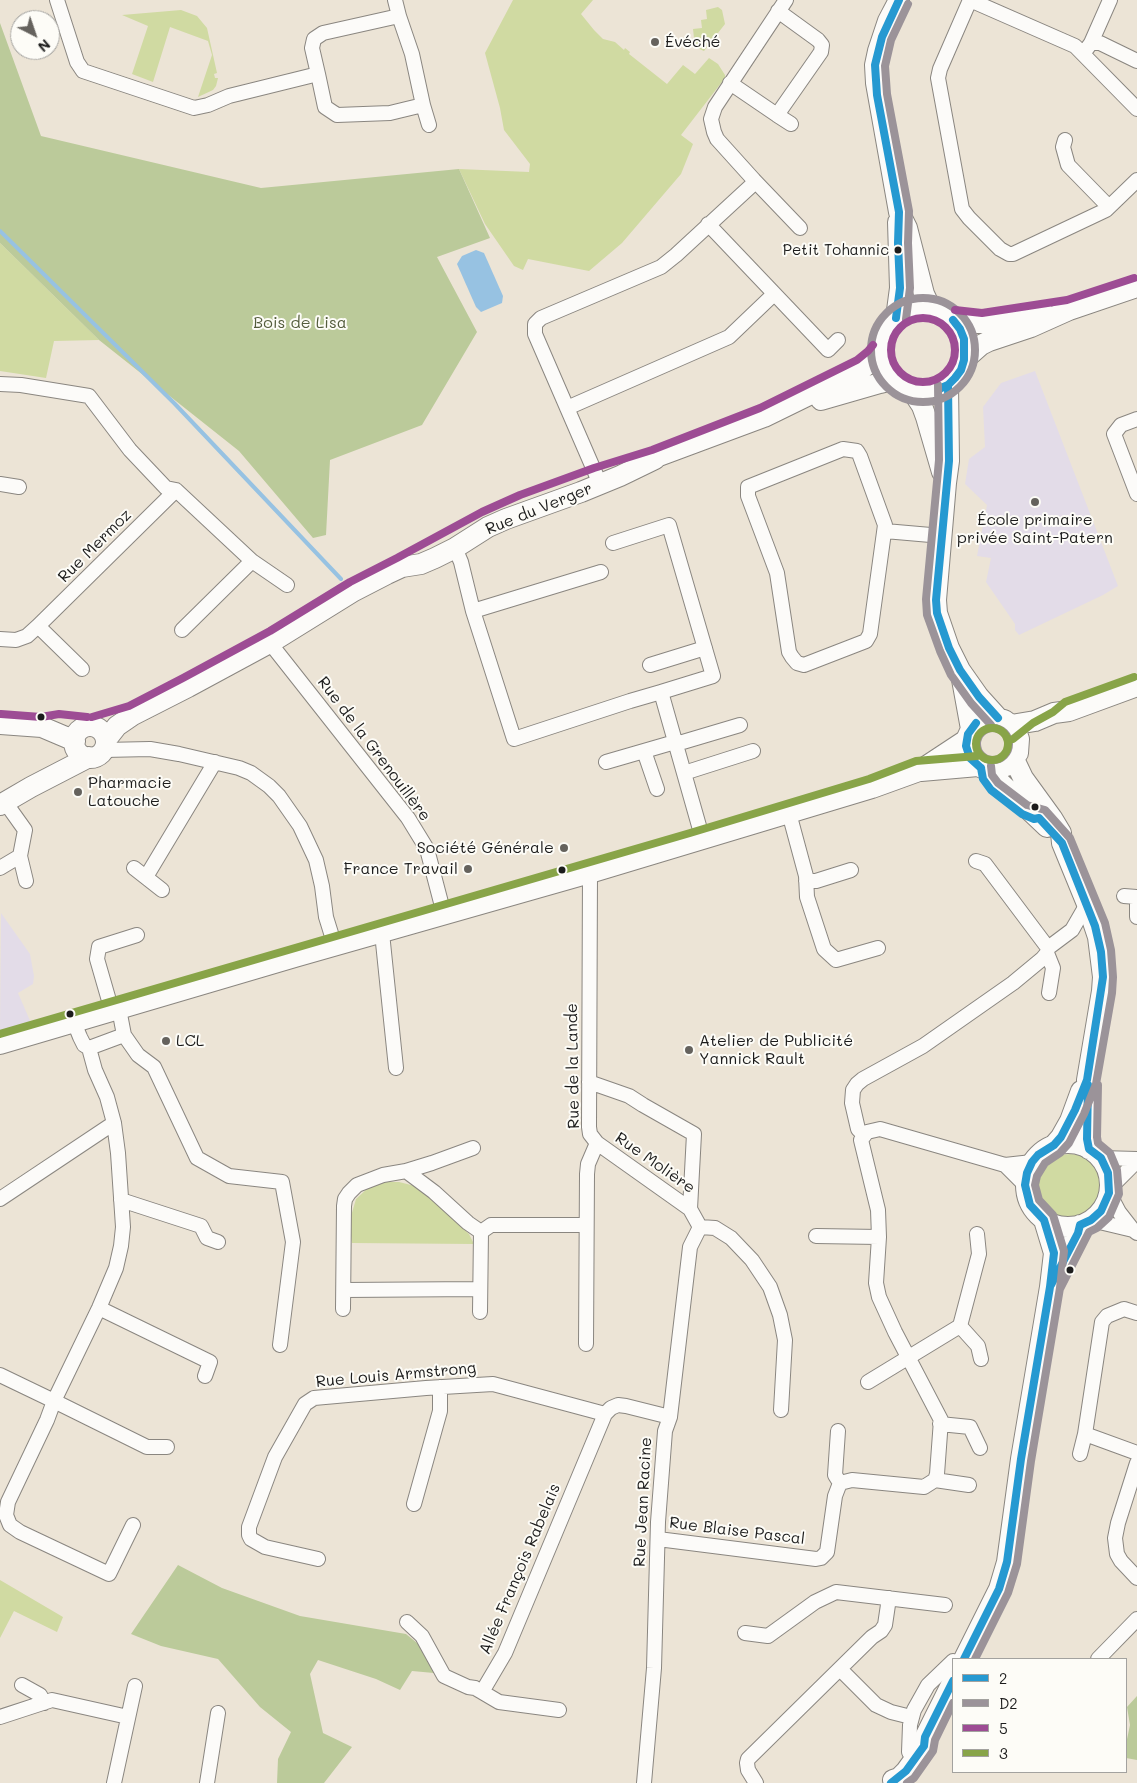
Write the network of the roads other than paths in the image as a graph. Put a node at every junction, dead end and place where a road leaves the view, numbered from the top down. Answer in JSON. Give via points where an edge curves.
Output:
{"nodes":[{"id":1,"x":57,"y":0,"type":"edge"},
{"id":2,"x":395,"y":0,"type":"edge"},
{"id":3,"x":899,"y":0,"type":"edge"},
{"id":4,"x":1110,"y":0,"type":"edge"},
{"id":5,"x":977,"y":1,"type":"edge"},
{"id":6,"x":782,"y":6,"type":"edge"},
{"id":7,"x":399,"y":16,"type":"junction"},
{"id":8,"x":1087,"y":49,"type":"junction"},
{"id":9,"x":1137,"y":61,"type":"edge"},
{"id":10,"x":318,"y":74,"type":"junction"},
{"id":11,"x":730,"y":84,"type":"junction"},
{"id":12,"x":423,"y":105,"type":"junction"},
{"id":13,"x":1137,"y":109,"type":"edge"},
{"id":14,"x":777,"y":115,"type":"junction"},
{"id":15,"x":790,"y":124,"type":"dead end"},
{"id":16,"x":429,"y":125,"type":"dead end"},
{"id":17,"x":1064,"y":140,"type":"dead end"},
{"id":18,"x":754,"y":180,"type":"junction"},
{"id":19,"x":1137,"y":180,"type":"edge"},
{"id":20,"x":1109,"y":207,"type":"junction"},
{"id":21,"x":899,"y":212,"type":"junction"},
{"id":22,"x":708,"y":224,"type":"junction"},
{"id":23,"x":800,"y":228,"type":"dead end"},
{"id":24,"x":1137,"y":287,"type":"edge"},
{"id":25,"x":774,"y":294,"type":"junction"},
{"id":26,"x":931,"y":309,"type":"junction"},
{"id":27,"x":1069,"y":310,"type":"junction"},
{"id":28,"x":896,"y":318,"type":"junction"},
{"id":29,"x":953,"y":320,"type":"junction"},
{"id":30,"x":838,"y":340,"type":"dead end"},
{"id":31,"x":880,"y":350,"type":"junction"},
{"id":32,"x":964,"y":360,"type":"junction"},
{"id":33,"x":0,"y":384,"type":"edge"},
{"id":34,"x":948,"y":385,"type":"junction"},
{"id":35,"x":903,"y":387,"type":"junction"},
{"id":36,"x":567,"y":408,"type":"junction"},
{"id":37,"x":764,"y":417,"type":"junction"},
{"id":38,"x":1137,"y":418,"type":"edge"},
{"id":39,"x":655,"y":459,"type":"junction"},
{"id":40,"x":597,"y":477,"type":"junction"},
{"id":41,"x":946,"y":483,"type":"junction"},
{"id":42,"x":0,"y":484,"type":"edge"},
{"id":43,"x":19,"y":487,"type":"dead end"},
{"id":44,"x":176,"y":490,"type":"junction"},
{"id":45,"x":1137,"y":494,"type":"edge"},
{"id":46,"x":885,"y":531,"type":"junction"},
{"id":47,"x":942,"y":536,"type":"junction"},
{"id":48,"x":613,"y":542,"type":"dead end"},
{"id":49,"x":455,"y":548,"type":"junction"},
{"id":50,"x":252,"y":561,"type":"junction"},
{"id":51,"x":402,"y":567,"type":"junction"},
{"id":52,"x":601,"y":572,"type":"dead end"},
{"id":53,"x":287,"y":585,"type":"dead end"},
{"id":54,"x":473,"y":611,"type":"junction"},
{"id":55,"x":38,"y":626,"type":"junction"},
{"id":56,"x":182,"y":630,"type":"dead end"},
{"id":57,"x":0,"y":639,"type":"edge"},
{"id":58,"x":270,"y":643,"type":"junction"},
{"id":59,"x":705,"y":648,"type":"junction"},
{"id":60,"x":650,"y":665,"type":"dead end"},
{"id":61,"x":82,"y":669,"type":"dead end"},
{"id":62,"x":960,"y":670,"type":"junction"},
{"id":63,"x":1137,"y":686,"type":"edge"},
{"id":64,"x":661,"y":692,"type":"junction"},
{"id":65,"x":1069,"y":712,"type":"junction"},
{"id":66,"x":1004,"y":722,"type":"junction"},
{"id":67,"x":0,"y":724,"type":"edge"},
{"id":68,"x":740,"y":725,"type":"dead end"},
{"id":69,"x":968,"y":735,"type":"junction"},
{"id":70,"x":90,"y":742,"type":"junction"},
{"id":71,"x":676,"y":743,"type":"junction"},
{"id":72,"x":644,"y":751,"type":"junction"},
{"id":73,"x":753,"y":751,"type":"dead end"},
{"id":74,"x":1016,"y":753,"type":"junction"},
{"id":75,"x":215,"y":762,"type":"junction"},
{"id":76,"x":606,"y":762,"type":"dead end"},
{"id":77,"x":982,"y":768,"type":"junction"},
{"id":78,"x":919,"y":771,"type":"junction"},
{"id":79,"x":684,"y":773,"type":"junction"},
{"id":80,"x":657,"y":789,"type":"dead end"},
{"id":81,"x":2,"y":804,"type":"edge"},
{"id":82,"x":789,"y":813,"type":"junction"},
{"id":83,"x":703,"y":840,"type":"junction"},
{"id":84,"x":1062,"y":843,"type":"junction"},
{"id":85,"x":20,"y":856,"type":"junction"},
{"id":86,"x":976,"y":861,"type":"dead end"},
{"id":87,"x":0,"y":868,"type":"edge"},
{"id":88,"x":134,"y":868,"type":"dead end"},
{"id":89,"x":851,"y":870,"type":"dead end"},
{"id":90,"x":590,"y":873,"type":"junction"},
{"id":91,"x":146,"y":877,"type":"junction"},
{"id":92,"x":26,"y":881,"type":"dead end"},
{"id":93,"x":806,"y":881,"type":"junction"},
{"id":94,"x":162,"y":890,"type":"dead end"},
{"id":95,"x":1137,"y":903,"type":"edge"},
{"id":96,"x":1087,"y":904,"type":"junction"},
{"id":97,"x":444,"y":914,"type":"junction"},
{"id":98,"x":1137,"y":917,"type":"edge"},
{"id":99,"x":1072,"y":930,"type":"junction"},
{"id":100,"x":382,"y":933,"type":"junction"},
{"id":101,"x":137,"y":935,"type":"dead end"},
{"id":102,"x":1098,"y":937,"type":"junction"},
{"id":103,"x":335,"y":946,"type":"junction"},
{"id":104,"x":878,"y":948,"type":"dead end"},
{"id":105,"x":1048,"y":951,"type":"junction"},
{"id":106,"x":1049,"y":993,"type":"dead end"},
{"id":107,"x":115,"y":1010,"type":"junction"},
{"id":108,"x":74,"y":1022,"type":"junction"},
{"id":109,"x":124,"y":1035,"type":"junction"},
{"id":110,"x":0,"y":1044,"type":"edge"},
{"id":111,"x":89,"y":1048,"type":"junction"},
{"id":112,"x":396,"y":1068,"type":"dead end"},
{"id":113,"x":1088,"y":1080,"type":"junction"},
{"id":114,"x":589,"y":1082,"type":"junction"},
{"id":115,"x":114,"y":1123,"type":"junction"},
{"id":116,"x":864,"y":1135,"type":"junction"},
{"id":117,"x":598,"y":1143,"type":"junction"},
{"id":118,"x":1054,"y":1145,"type":"junction"},
{"id":119,"x":473,"y":1148,"type":"dead end"},
{"id":120,"x":1095,"y":1154,"type":"junction"},
{"id":121,"x":1137,"y":1160,"type":"edge"},
{"id":122,"x":1032,"y":1162,"type":"junction"},
{"id":123,"x":1005,"y":1165,"type":"junction"},
{"id":124,"x":406,"y":1171,"type":"junction"},
{"id":125,"x":1025,"y":1185,"type":"junction"},
{"id":126,"x":1110,"y":1191,"type":"junction"},
{"id":127,"x":0,"y":1199,"type":"edge"},
{"id":128,"x":122,"y":1200,"type":"junction"},
{"id":129,"x":690,"y":1209,"type":"junction"},
{"id":130,"x":1044,"y":1220,"type":"junction"},
{"id":131,"x":1085,"y":1223,"type":"junction"},
{"id":132,"x":586,"y":1225,"type":"junction"},
{"id":133,"x":700,"y":1227,"type":"junction"},
{"id":134,"x":1135,"y":1231,"type":"edge"},
{"id":135,"x":481,"y":1232,"type":"junction"},
{"id":136,"x":977,"y":1234,"type":"dead end"},
{"id":137,"x":816,"y":1236,"type":"dead end"},
{"id":138,"x":880,"y":1237,"type":"junction"},
{"id":139,"x":218,"y":1242,"type":"dead end"},
{"id":140,"x":1050,"y":1287,"type":"junction"},
{"id":141,"x":480,"y":1289,"type":"junction"},
{"id":142,"x":344,"y":1290,"type":"junction"},
{"id":143,"x":99,"y":1308,"type":"junction"},
{"id":144,"x":343,"y":1309,"type":"dead end"},
{"id":145,"x":480,"y":1312,"type":"dead end"},
{"id":146,"x":1137,"y":1313,"type":"edge"},
{"id":147,"x":960,"y":1326,"type":"junction"},
{"id":148,"x":586,"y":1344,"type":"dead end"},
{"id":149,"x":280,"y":1345,"type":"dead end"},
{"id":150,"x":909,"y":1356,"type":"junction"},
{"id":151,"x":981,"y":1359,"type":"dead end"},
{"id":152,"x":0,"y":1374,"type":"edge"},
{"id":153,"x":205,"y":1376,"type":"dead end"},
{"id":154,"x":868,"y":1382,"type":"dead end"},
{"id":155,"x":440,"y":1386,"type":"junction"},
{"id":156,"x":54,"y":1401,"type":"junction"},
{"id":157,"x":781,"y":1410,"type":"dead end"},
{"id":158,"x":605,"y":1414,"type":"junction"},
{"id":159,"x":670,"y":1417,"type":"junction"},
{"id":160,"x":940,"y":1424,"type":"junction"},
{"id":161,"x":838,"y":1432,"type":"dead end"},
{"id":162,"x":1085,"y":1434,"type":"junction"},
{"id":163,"x":167,"y":1447,"type":"dead end"},
{"id":164,"x":980,"y":1448,"type":"dead end"},
{"id":165,"x":1137,"y":1453,"type":"edge"},
{"id":166,"x":1080,"y":1454,"type":"dead end"},
{"id":167,"x":1137,"y":1463,"type":"edge"},
{"id":168,"x":935,"y":1480,"type":"junction"},
{"id":169,"x":840,"y":1483,"type":"junction"},
{"id":170,"x":969,"y":1485,"type":"dead end"},
{"id":171,"x":414,"y":1504,"type":"dead end"},
{"id":172,"x":133,"y":1525,"type":"dead end"},
{"id":173,"x":658,"y":1539,"type":"junction"},
{"id":174,"x":318,"y":1559,"type":"dead end"},
{"id":175,"x":1137,"y":1578,"type":"edge"},
{"id":176,"x":889,"y":1598,"type":"junction"},
{"id":177,"x":945,"y":1605,"type":"dead end"},
{"id":178,"x":1137,"y":1620,"type":"edge"},
{"id":179,"x":407,"y":1622,"type":"dead end"},
{"id":180,"x":745,"y":1633,"type":"dead end"},
{"id":181,"x":960,"y":1658,"type":"edge"},
{"id":182,"x":1099,"y":1658,"type":"edge"},
{"id":183,"x":952,"y":1665,"type":"edge"},
{"id":184,"x":840,"y":1670,"type":"junction"},
{"id":185,"x":952,"y":1683,"type":"edge"},
{"id":186,"x":22,"y":1685,"type":"dead end"},
{"id":187,"x":136,"y":1686,"type":"dead end"},
{"id":188,"x":482,"y":1692,"type":"junction"},
{"id":189,"x":44,"y":1703,"type":"junction"},
{"id":190,"x":559,"y":1710,"type":"dead end"},
{"id":191,"x":218,"y":1713,"type":"dead end"},
{"id":192,"x":912,"y":1716,"type":"junction"},
{"id":193,"x":0,"y":1717,"type":"edge"},
{"id":194,"x":128,"y":1717,"type":"junction"},
{"id":195,"x":925,"y":1736,"type":"junction"},
{"id":196,"x":911,"y":1755,"type":"junction"},
{"id":197,"x":892,"y":1782,"type":"edge"},
{"id":198,"x":114,"y":1783,"type":"edge"},
{"id":199,"x":207,"y":1783,"type":"edge"},
{"id":200,"x":644,"y":1783,"type":"edge"},
{"id":201,"x":756,"y":1783,"type":"edge"}],
"edges":[{"from":1,"to":10,"type":"street","via":[[77,62],[84,71],[186,106],[194,108]]},
{"from":2,"to":7,"type":"street"},
{"from":3,"to":21,"type":"main road","via":[[882,37],[875,65],[877,95]]},
{"from":4,"to":8,"type":"street"},
{"from":5,"to":8,"type":"street"},
{"from":5,"to":20,"type":"street","via":[[938,78],[962,209],[1000,249],[1013,254]]},
{"from":6,"to":11,"type":"street"},
{"from":6,"to":14,"type":"street","via":[[822,45],[821,52]]},
{"from":7,"to":10,"type":"street","via":[[318,36],[312,48]]},
{"from":7,"to":12,"type":"street","via":[[412,54]]},
{"from":8,"to":9,"type":"street","via":[[1100,42]]},
{"from":8,"to":13,"type":"street"},
{"from":10,"to":12,"type":"street","via":[[325,107],[337,115],[390,113]]},
{"from":11,"to":14,"type":"street"},
{"from":11,"to":18,"type":"street","via":[[712,112],[712,126],[717,139]]},
{"from":12,"to":16,"type":"street"},
{"from":14,"to":15,"type":"street"},
{"from":17,"to":20,"type":"street","via":[[1068,165]]},
{"from":18,"to":22,"type":"street"},
{"from":18,"to":23,"type":"street"},
{"from":19,"to":20,"type":"street"},
{"from":21,"to":26,"type":"main road","via":[[907,228]]},
{"from":21,"to":28,"type":"main road","via":[[900,288]]},
{"from":22,"to":25,"type":"street"},
{"from":22,"to":36,"type":"street","via":[[661,266],[541,318],[535,324],[535,334]]},
{"from":24,"to":27,"type":"main road"},
{"from":25,"to":30,"type":"street","via":[[828,350]]},
{"from":25,"to":36,"type":"street","via":[[728,338]]},
{"from":26,"to":28,"type":"main road","via":[[913,309]]},
{"from":26,"to":29,"type":"main road"},
{"from":27,"to":29,"type":"main road","via":[[983,323]]},
{"from":27,"to":32,"type":"main road","via":[[989,341]]},
{"from":28,"to":31,"type":"main road","via":[[885,332]]},
{"from":29,"to":32,"type":"main road","via":[[964,339]]},
{"from":31,"to":35,"type":"main road","via":[[884,368]]},
{"from":31,"to":37,"type":"main road","via":[[876,358],[862,369]]},
{"from":32,"to":34,"type":"main road"},
{"from":33,"to":44,"type":"street","via":[[89,396],[130,450],[166,488]]},
{"from":34,"to":35,"type":"main road","via":[[930,392]]},
{"from":34,"to":41,"type":"main road","via":[[949,461]]},
{"from":35,"to":37,"type":"main road","via":[[888,381]]},
{"from":35,"to":41,"type":"main road","via":[[922,406]]},
{"from":36,"to":40,"type":"street"},
{"from":37,"to":39,"type":"main road"},
{"from":38,"to":45,"type":"street","via":[[1121,425],[1114,434]]},
{"from":39,"to":40,"type":"main road"},
{"from":39,"to":49,"type":"main road","name":"Rue du Verger","via":[[581,492],[488,527]]},
{"from":40,"to":51,"type":"main road","via":[[519,506]]},
{"from":41,"to":47,"type":"main road"},
{"from":42,"to":43,"type":"street"},
{"from":44,"to":50,"type":"street"},
{"from":44,"to":55,"type":"street","name":"Rue Mermoz"},
{"from":46,"to":46,"type":"street","via":[[868,638],[804,665],[798,663],[789,652],[777,574],[748,496],[748,487],[849,449],[860,456]]},
{"from":46,"to":47,"type":"street"},
{"from":47,"to":62,"type":"main road","via":[[937,613]]},
{"from":48,"to":59,"type":"street","via":[[670,526]]},
{"from":49,"to":51,"type":"main road","name":"Rue du Verger","via":[[421,564]]},
{"from":49,"to":54,"type":"street"},
{"from":50,"to":53,"type":"street"},
{"from":50,"to":56,"type":"street"},
{"from":51,"to":58,"type":"main road","name":"Rue du Verger","via":[[354,591]]},
{"from":52,"to":54,"type":"street"},
{"from":54,"to":64,"type":"street","via":[[514,739]]},
{"from":55,"to":57,"type":"street","name":"Rue Mermoz","via":[[27,636],[16,640]]},
{"from":55,"to":61,"type":"street"},
{"from":58,"to":70,"type":"main road","name":"Rue du Verger","via":[[134,714]]},
{"from":58,"to":97,"type":"street","name":"Rue de la Grenouillère","via":[[408,818],[427,850]]},
{"from":59,"to":60,"type":"street"},
{"from":59,"to":64,"type":"street","via":[[713,676]]},
{"from":62,"to":66,"type":"main road"},
{"from":62,"to":69,"type":"main road"},
{"from":63,"to":65,"type":"main road"},
{"from":64,"to":71,"type":"street"},
{"from":65,"to":66,"type":"main road","via":[[1035,720]]},
{"from":65,"to":74,"type":"main road","via":[[1039,731]]},
{"from":66,"to":69,"type":"main road","via":[[983,719]]},
{"from":66,"to":74,"type":"main road","via":[[1016,731]]},
{"from":67,"to":70,"type":"main road","via":[[42,727],[58,724]]},
{"from":68,"to":71,"type":"street"},
{"from":69,"to":77,"type":"main road","via":[[967,752]]},
{"from":69,"to":78,"type":"main road"},
{"from":70,"to":75,"type":"street","via":[[150,749]]},
{"from":70,"to":81,"type":"main road","name":"Rue du Verger","via":[[31,787]]},
{"from":71,"to":72,"type":"street"},
{"from":71,"to":79,"type":"street"},
{"from":72,"to":76,"type":"street"},
{"from":72,"to":80,"type":"street"},
{"from":73,"to":79,"type":"street"},
{"from":74,"to":77,"type":"main road","via":[[1002,769]]},
{"from":74,"to":84,"type":"main road","via":[[1023,778],[1057,826]]},
{"from":75,"to":91,"type":"street"},
{"from":75,"to":103,"type":"street","via":[[251,773],[269,786],[300,826],[316,860],[326,917]]},
{"from":77,"to":78,"type":"main road"},
{"from":77,"to":84,"type":"main road","via":[[1039,818]]},
{"from":78,"to":82,"type":"main road"},
{"from":79,"to":83,"type":"street"},
{"from":81,"to":85,"type":"street","via":[[25,830]]},
{"from":82,"to":83,"type":"main road"},
{"from":82,"to":93,"type":"street"},
{"from":83,"to":90,"type":"main road"},
{"from":84,"to":96,"type":"main road"},
{"from":85,"to":87,"type":"street"},
{"from":85,"to":92,"type":"street"},
{"from":86,"to":105,"type":"street","via":[[985,864]]},
{"from":88,"to":91,"type":"street"},
{"from":89,"to":93,"type":"street"},
{"from":90,"to":97,"type":"main road"},
{"from":90,"to":114,"type":"street","name":"Rue de la Lande"},
{"from":91,"to":94,"type":"street"},
{"from":93,"to":104,"type":"street","via":[[824,950],[829,955],[836,960]]},
{"from":95,"to":98,"type":"street"},
{"from":96,"to":99,"type":"street"},
{"from":96,"to":102,"type":"main road"},
{"from":97,"to":100,"type":"main road"},
{"from":99,"to":102,"type":"street"},
{"from":99,"to":105,"type":"street"},
{"from":100,"to":103,"type":"main road"},
{"from":100,"to":112,"type":"street"},
{"from":101,"to":107,"type":"street","via":[[99,948],[97,959]]},
{"from":102,"to":113,"type":"main road","via":[[1102,991]]},
{"from":103,"to":107,"type":"main road"},
{"from":105,"to":106,"type":"street","via":[[1053,968]]},
{"from":105,"to":116,"type":"street","via":[[1013,983],[923,1046],[857,1084],[852,1103],[858,1129]]},
{"from":107,"to":108,"type":"main road"},
{"from":107,"to":109,"type":"street"},
{"from":108,"to":110,"type":"main road"},
{"from":108,"to":111,"type":"street","via":[[84,1045]]},
{"from":109,"to":111,"type":"street"},
{"from":109,"to":149,"type":"street","via":[[138,1055],[154,1067],[197,1158],[229,1176],[282,1182],[293,1242]]},
{"from":111,"to":115,"type":"street"},
{"from":113,"to":118,"type":"main road","via":[[1080,1092],[1070,1121]]},
{"from":113,"to":120,"type":"main road","via":[[1086,1131]]},
{"from":114,"to":117,"type":"street","name":"Rue de la Lande","via":[[590,1134]]},
{"from":114,"to":129,"type":"street","via":[[629,1096],[694,1134]]},
{"from":115,"to":127,"type":"street"},
{"from":115,"to":128,"type":"street"},
{"from":116,"to":123,"type":"street","via":[[880,1129]]},
{"from":116,"to":138,"type":"street","via":[[862,1147],[875,1192]]},
{"from":117,"to":129,"type":"street","name":"Rue Molière"},
{"from":117,"to":132,"type":"street","name":"Rue de la Lande","via":[[588,1164]]},
{"from":118,"to":120,"type":"main road","via":[[1078,1144]]},
{"from":118,"to":122,"type":"main road"},
{"from":119,"to":124,"type":"street"},
{"from":120,"to":121,"type":"street"},
{"from":120,"to":126,"type":"main road","via":[[1108,1173]]},
{"from":121,"to":126,"type":"street"},
{"from":122,"to":123,"type":"street"},
{"from":122,"to":125,"type":"main road"},
{"from":123,"to":125,"type":"street"},
{"from":124,"to":135,"type":"street"},
{"from":124,"to":142,"type":"street","via":[[357,1185],[345,1199]]},
{"from":125,"to":130,"type":"main road","via":[[1030,1205]]},
{"from":126,"to":131,"type":"main road","via":[[1101,1211]]},
{"from":126,"to":134,"type":"street","via":[[1119,1212]]},
{"from":128,"to":139,"type":"street","via":[[201,1226],[207,1238]]},
{"from":128,"to":143,"type":"street","via":[[121,1246],[116,1268]]},
{"from":129,"to":133,"type":"street","name":"Rue Molière"},
{"from":130,"to":131,"type":"main road","via":[[1061,1227]]},
{"from":130,"to":140,"type":"main road","via":[[1054,1254]]},
{"from":131,"to":134,"type":"street"},
{"from":131,"to":140,"type":"main road"},
{"from":132,"to":135,"type":"street","via":[[491,1225]]},
{"from":132,"to":148,"type":"street","name":"Rue de la Lande"},
{"from":133,"to":157,"type":"street","via":[[715,1228],[731,1238],[752,1260],[770,1287],[785,1340]]},
{"from":133,"to":159,"type":"street","name":"Rue Jean Racine","via":[[690,1247]]},
{"from":135,"to":141,"type":"street"},
{"from":136,"to":147,"type":"street","via":[[979,1254]]},
{"from":137,"to":138,"type":"street"},
{"from":138,"to":150,"type":"street","via":[[876,1283],[879,1297]]},
{"from":140,"to":181,"type":"main road","via":[[1006,1562],[999,1589]]},
{"from":141,"to":142,"type":"street"},
{"from":141,"to":145,"type":"street"},
{"from":142,"to":144,"type":"street"},
{"from":143,"to":153,"type":"street","via":[[210,1362]]},
{"from":143,"to":156,"type":"street"},
{"from":146,"to":162,"type":"street","via":[[1124,1309],[1107,1316],[1102,1322]]},
{"from":147,"to":150,"type":"street"},
{"from":147,"to":151,"type":"street","via":[[978,1346]]},
{"from":150,"to":154,"type":"street"},
{"from":150,"to":160,"type":"street"},
{"from":152,"to":156,"type":"street"},
{"from":155,"to":158,"type":"street","name":"Rue Louis Armstrong","via":[[493,1384]]},
{"from":155,"to":171,"type":"street","via":[[440,1411]]},
{"from":155,"to":174,"type":"street","name":"Rue Louis Armstrong","via":[[314,1398],[306,1404],[275,1457],[249,1535],[257,1544]]},
{"from":156,"to":163,"type":"street","via":[[147,1447]]},
{"from":156,"to":172,"type":"street","via":[[8,1502],[6,1515],[10,1525],[108,1574]]},
{"from":158,"to":159,"type":"street","via":[[618,1405]]},
{"from":158,"to":188,"type":"street","name":"Allée François Rabelais","via":[[505,1653]]},
{"from":159,"to":173,"type":"street","name":"Rue Jean Racine","via":[[665,1431]]},
{"from":160,"to":164,"type":"street","via":[[970,1427]]},
{"from":160,"to":168,"type":"street"},
{"from":161,"to":169,"type":"street","name":"Rue Blaise Pascal","via":[[835,1475]]},
{"from":162,"to":165,"type":"street"},
{"from":162,"to":166,"type":"street"},
{"from":167,"to":175,"type":"street","via":[[1115,1538],[1117,1554]]},
{"from":168,"to":169,"type":"street","via":[[924,1487],[852,1480]]},
{"from":168,"to":170,"type":"street"},
{"from":169,"to":173,"type":"street","name":"Rue Blaise Pascal","via":[[835,1496],[827,1552],[821,1558]]},
{"from":173,"to":200,"type":"street","name":"Rue Jean Racine","via":[[654,1668]]},
{"from":176,"to":177,"type":"street"},
{"from":176,"to":180,"type":"street","via":[[836,1592],[815,1602],[768,1636]]},
{"from":176,"to":184,"type":"street","via":[[884,1628]]},
{"from":178,"to":182,"type":"street"},
{"from":179,"to":188,"type":"street","via":[[422,1636],[444,1676]]},
{"from":183,"to":192,"type":"street","via":[[928,1685]]},
{"from":184,"to":192,"type":"street","via":[[876,1705]]},
{"from":184,"to":201,"type":"street","via":[[748,1759],[748,1770]]},
{"from":185,"to":195,"type":"main road"},
{"from":186,"to":189,"type":"street","via":[[40,1695]]},
{"from":187,"to":194,"type":"street"},
{"from":188,"to":190,"type":"street","via":[[499,1702]]},
{"from":189,"to":193,"type":"street"},
{"from":189,"to":194,"type":"street","via":[[52,1700]]},
{"from":191,"to":199,"type":"street"},
{"from":192,"to":196,"type":"street"},
{"from":194,"to":198,"type":"street"},
{"from":195,"to":196,"type":"main road"},
{"from":195,"to":197,"type":"main road","via":[[924,1746],[912,1764]]},
{"from":196,"to":197,"type":"main road"}]}
